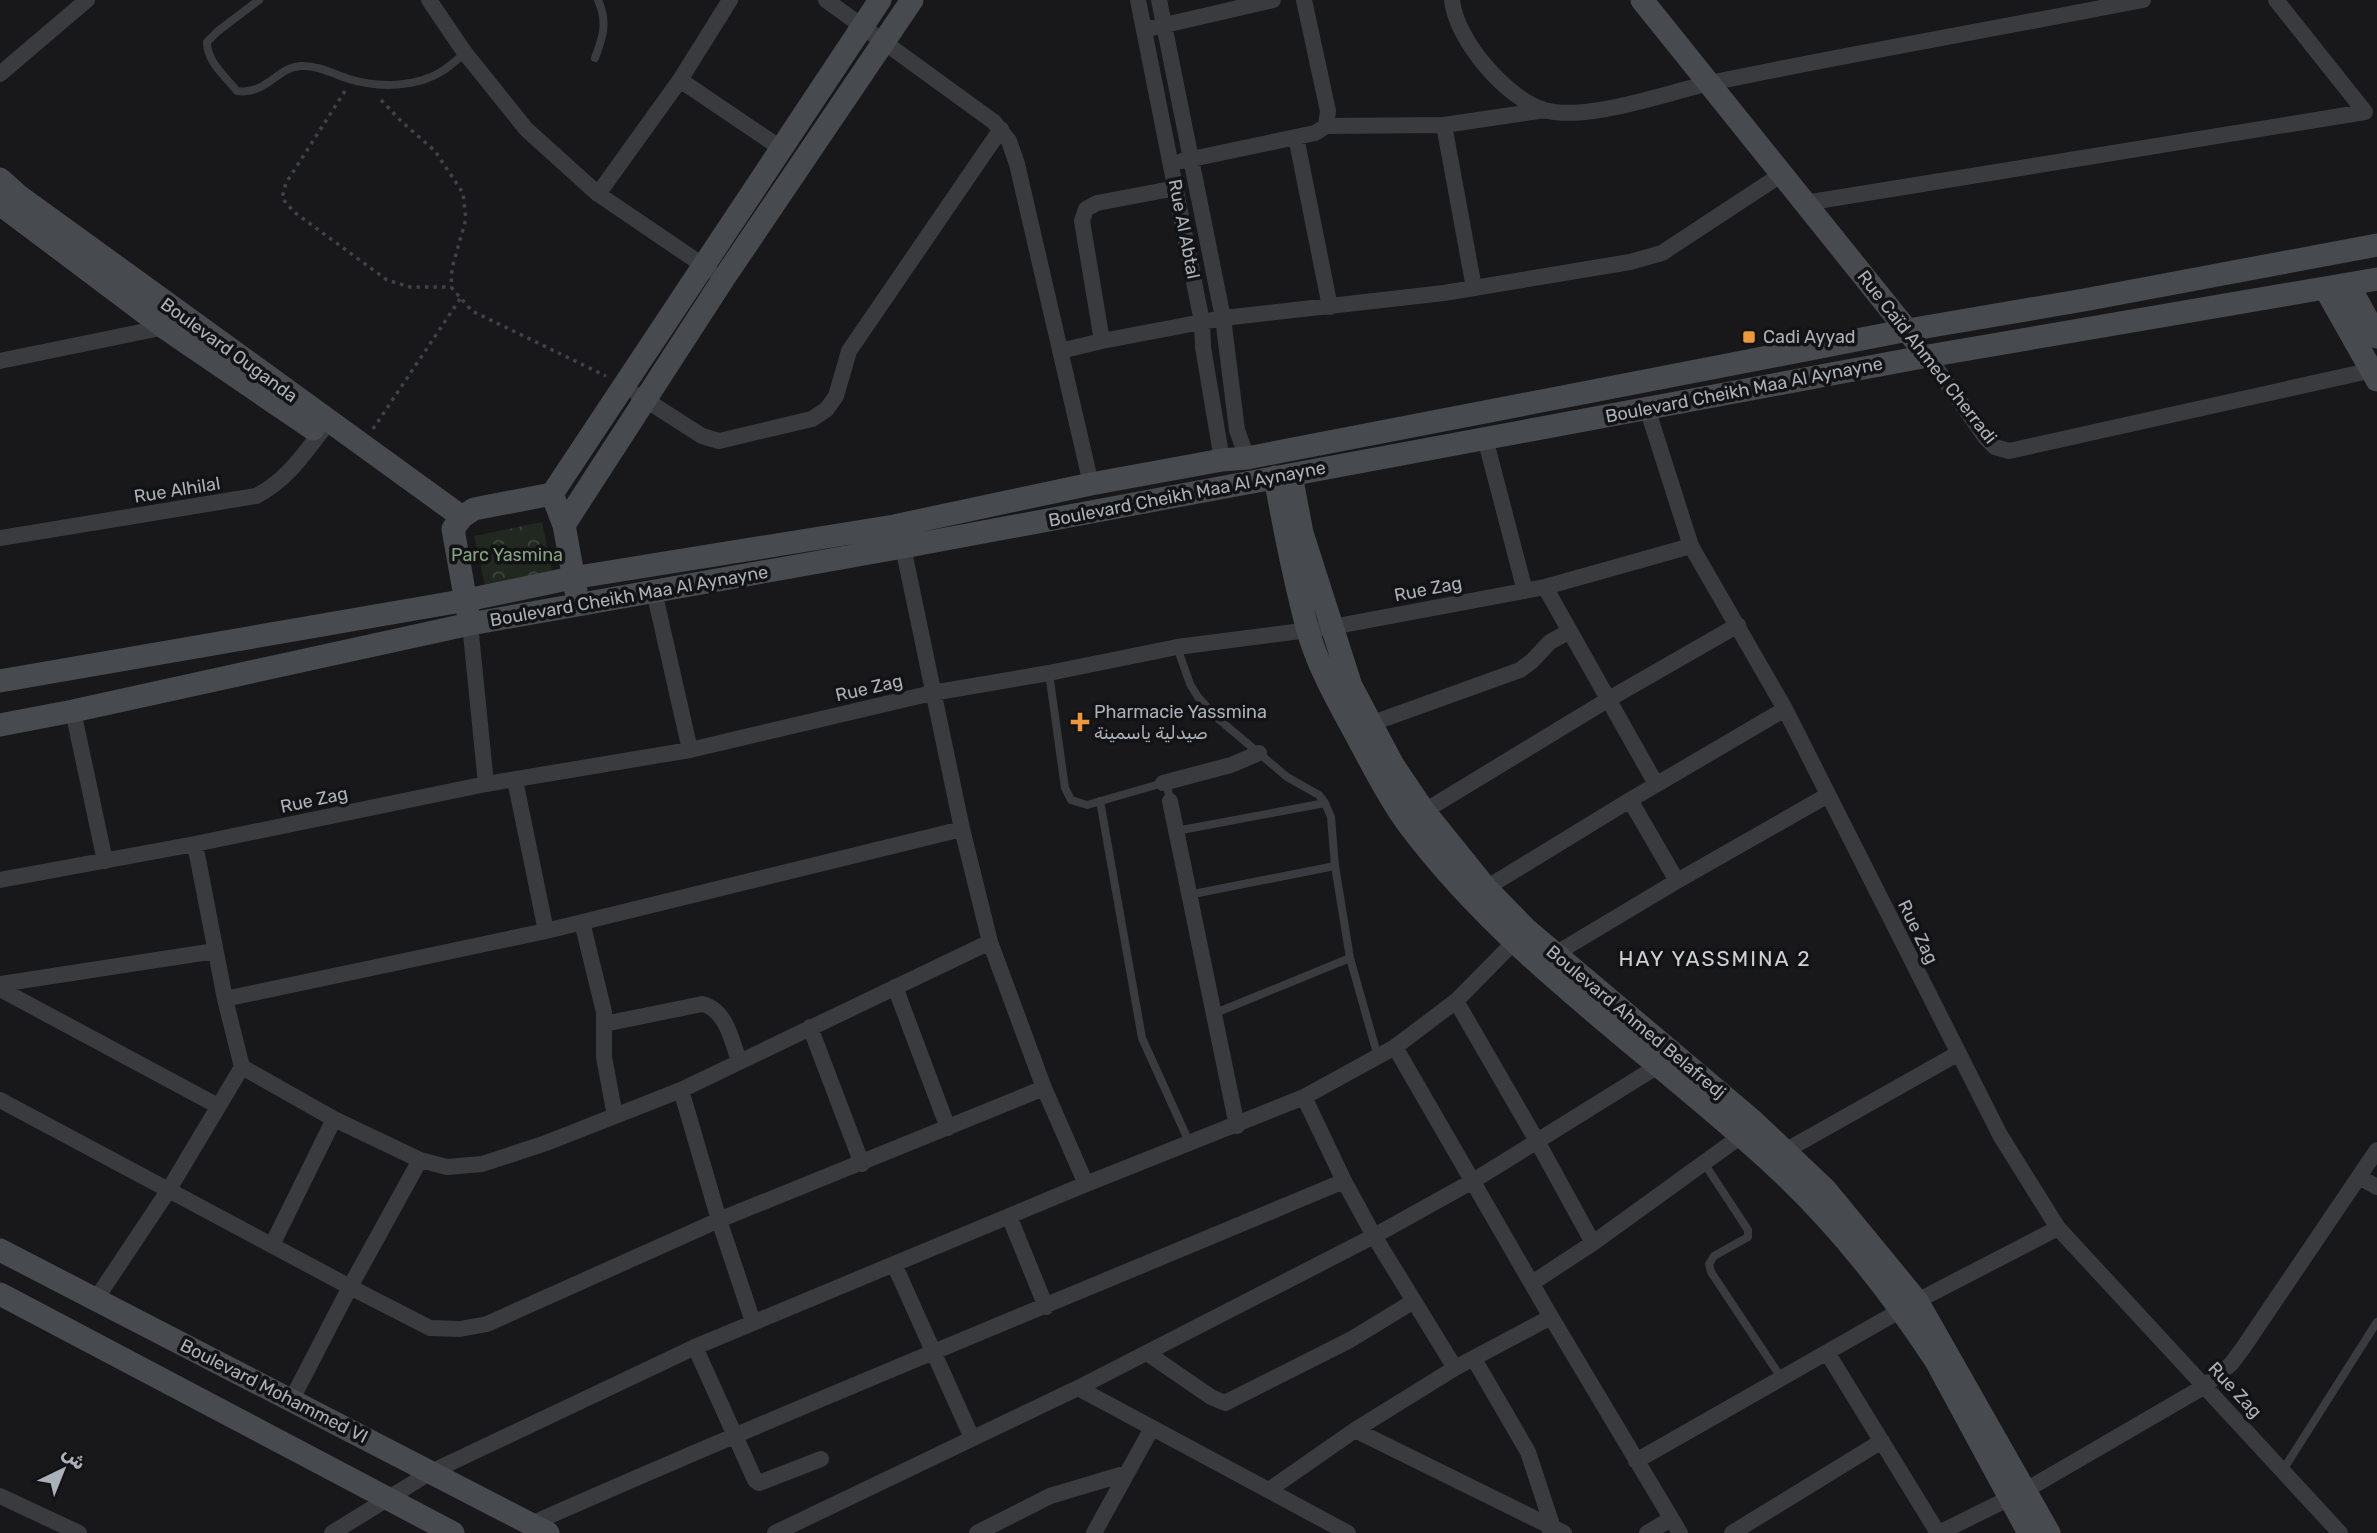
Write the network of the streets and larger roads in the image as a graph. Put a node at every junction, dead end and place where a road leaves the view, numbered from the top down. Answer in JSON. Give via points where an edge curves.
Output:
{"nodes":[{"id":1,"x":86,"y":0,"type":"edge"},
{"id":2,"x":429,"y":0,"type":"edge"},
{"id":3,"x":730,"y":0,"type":"edge"},
{"id":4,"x":826,"y":0,"type":"edge"},
{"id":5,"x":880,"y":0,"type":"edge"},
{"id":6,"x":912,"y":0,"type":"edge"},
{"id":7,"x":1138,"y":0,"type":"edge"},
{"id":8,"x":1159,"y":0,"type":"edge"},
{"id":9,"x":1273,"y":0,"type":"edge"},
{"id":10,"x":1304,"y":0,"type":"edge"},
{"id":11,"x":1452,"y":0,"type":"edge"},
{"id":12,"x":1642,"y":0,"type":"edge"},
{"id":13,"x":2143,"y":0,"type":"edge"},
{"id":14,"x":2276,"y":0,"type":"edge"},
{"id":15,"x":1163,"y":26,"type":"junction"},
{"id":16,"x":862,"y":27,"type":"junction"},
{"id":17,"x":1143,"y":29,"type":"junction"},
{"id":18,"x":884,"y":43,"type":"junction"},
{"id":19,"x":0,"y":74,"type":"edge"},
{"id":20,"x":680,"y":80,"type":"junction"},
{"id":21,"x":1709,"y":83,"type":"junction"},
{"id":22,"x":1545,"y":110,"type":"junction"},
{"id":23,"x":2371,"y":110,"type":"edge"},
{"id":24,"x":1444,"y":125,"type":"junction"},
{"id":25,"x":1326,"y":126,"type":"junction"},
{"id":26,"x":1001,"y":129,"type":"junction"},
{"id":27,"x":1296,"y":137,"type":"junction"},
{"id":28,"x":782,"y":149,"type":"junction"},
{"id":29,"x":1191,"y":159,"type":"junction"},
{"id":30,"x":1171,"y":164,"type":"junction"},
{"id":31,"x":1782,"y":174,"type":"junction"},
{"id":32,"x":0,"y":179,"type":"edge"},
{"id":33,"x":1176,"y":188,"type":"junction"},
{"id":34,"x":598,"y":194,"type":"junction"},
{"id":35,"x":1805,"y":203,"type":"junction"},
{"id":36,"x":0,"y":204,"type":"edge"},
{"id":37,"x":2377,"y":245,"type":"edge"},
{"id":38,"x":703,"y":265,"type":"junction"},
{"id":39,"x":724,"y":278,"type":"junction"},
{"id":40,"x":2377,"y":279,"type":"edge"},
{"id":41,"x":2348,"y":284,"type":"junction"},
{"id":42,"x":1474,"y":288,"type":"junction"},
{"id":43,"x":2325,"y":288,"type":"junction"},
{"id":44,"x":1330,"y":307,"type":"junction"},
{"id":45,"x":1223,"y":318,"type":"junction"},
{"id":46,"x":1202,"y":322,"type":"junction"},
{"id":47,"x":175,"y":324,"type":"junction"},
{"id":48,"x":1908,"y":330,"type":"junction"},
{"id":49,"x":2377,"y":337,"type":"edge"},
{"id":50,"x":1102,"y":341,"type":"junction"},
{"id":51,"x":1060,"y":351,"type":"junction"},
{"id":52,"x":1928,"y":356,"type":"junction"},
{"id":53,"x":0,"y":360,"type":"edge"},
{"id":54,"x":2375,"y":373,"type":"edge"},
{"id":55,"x":624,"y":385,"type":"junction"},
{"id":56,"x":645,"y":400,"type":"junction"},
{"id":57,"x":1647,"y":408,"type":"junction"},
{"id":58,"x":324,"y":428,"type":"junction"},
{"id":59,"x":1485,"y":439,"type":"junction"},
{"id":60,"x":1247,"y":458,"type":"junction"},
{"id":61,"x":1222,"y":460,"type":"junction"},
{"id":62,"x":1283,"y":476,"type":"junction"},
{"id":63,"x":1091,"y":484,"type":"junction"},
{"id":64,"x":552,"y":494,"type":"junction"},
{"id":65,"x":564,"y":525,"type":"junction"},
{"id":66,"x":456,"y":530,"type":"junction"},
{"id":67,"x":0,"y":538,"type":"edge"},
{"id":68,"x":1691,"y":546,"type":"junction"},
{"id":69,"x":902,"y":547,"type":"junction"},
{"id":70,"x":572,"y":578,"type":"junction"},
{"id":71,"x":1545,"y":587,"type":"junction"},
{"id":72,"x":654,"y":591,"type":"junction"},
{"id":73,"x":1525,"y":591,"type":"junction"},
{"id":74,"x":467,"y":600,"type":"junction"},
{"id":75,"x":579,"y":604,"type":"junction"},
{"id":76,"x":470,"y":624,"type":"junction"},
{"id":77,"x":1738,"y":625,"type":"junction"},
{"id":78,"x":1332,"y":627,"type":"junction"},
{"id":79,"x":1308,"y":630,"type":"junction"},
{"id":80,"x":1570,"y":631,"type":"junction"},
{"id":81,"x":0,"y":681,"type":"edge"},
{"id":82,"x":932,"y":693,"type":"junction"},
{"id":83,"x":1609,"y":699,"type":"junction"},
{"id":84,"x":1785,"y":709,"type":"junction"},
{"id":85,"x":74,"y":711,"type":"junction"},
{"id":86,"x":0,"y":724,"type":"edge"},
{"id":87,"x":1370,"y":724,"type":"junction"},
{"id":88,"x":690,"y":750,"type":"junction"},
{"id":89,"x":1259,"y":753,"type":"road end"},
{"id":90,"x":515,"y":780,"type":"junction"},
{"id":91,"x":1163,"y":783,"type":"road end"},
{"id":92,"x":486,"y":784,"type":"junction"},
{"id":93,"x":1656,"y":784,"type":"junction"},
{"id":94,"x":1828,"y":795,"type":"junction"},
{"id":95,"x":1630,"y":800,"type":"junction"},
{"id":96,"x":1170,"y":801,"type":"road end"},
{"id":97,"x":1415,"y":817,"type":"junction"},
{"id":98,"x":962,"y":829,"type":"junction"},
{"id":99,"x":195,"y":844,"type":"junction"},
{"id":100,"x":105,"y":861,"type":"junction"},
{"id":101,"x":0,"y":880,"type":"edge"},
{"id":102,"x":1677,"y":881,"type":"junction"},
{"id":103,"x":1486,"y":888,"type":"junction"},
{"id":104,"x":582,"y":922,"type":"junction"},
{"id":105,"x":546,"y":931,"type":"junction"},
{"id":106,"x":1520,"y":935,"type":"junction"},
{"id":107,"x":989,"y":943,"type":"junction"},
{"id":108,"x":215,"y":951,"type":"junction"},
{"id":109,"x":1555,"y":954,"type":"junction"},
{"id":110,"x":0,"y":987,"type":"edge"},
{"id":111,"x":895,"y":987,"type":"junction"},
{"id":112,"x":225,"y":999,"type":"junction"},
{"id":113,"x":1455,"y":1001,"type":"junction"},
{"id":114,"x":604,"y":1024,"type":"junction"},
{"id":115,"x":810,"y":1027,"type":"junction"},
{"id":116,"x":1395,"y":1047,"type":"junction"},
{"id":117,"x":1957,"y":1054,"type":"junction"},
{"id":118,"x":739,"y":1061,"type":"junction"},
{"id":119,"x":1666,"y":1061,"type":"junction"},
{"id":120,"x":242,"y":1067,"type":"junction"},
{"id":121,"x":1044,"y":1088,"type":"junction"},
{"id":122,"x":681,"y":1090,"type":"junction"},
{"id":123,"x":1304,"y":1097,"type":"junction"},
{"id":124,"x":1,"y":1104,"type":"edge"},
{"id":125,"x":218,"y":1106,"type":"junction"},
{"id":126,"x":615,"y":1116,"type":"junction"},
{"id":127,"x":334,"y":1119,"type":"junction"},
{"id":128,"x":1237,"y":1126,"type":"junction"},
{"id":129,"x":948,"y":1128,"type":"junction"},
{"id":130,"x":1741,"y":1136,"type":"junction"},
{"id":131,"x":1538,"y":1141,"type":"junction"},
{"id":132,"x":2377,"y":1150,"type":"edge"},
{"id":133,"x":1777,"y":1155,"type":"junction"},
{"id":134,"x":420,"y":1160,"type":"junction"},
{"id":135,"x":862,"y":1164,"type":"junction"},
{"id":136,"x":2359,"y":1177,"type":"junction"},
{"id":137,"x":1344,"y":1181,"type":"junction"},
{"id":138,"x":1473,"y":1181,"type":"junction"},
{"id":139,"x":1086,"y":1184,"type":"junction"},
{"id":140,"x":2377,"y":1187,"type":"edge"},
{"id":141,"x":168,"y":1191,"type":"junction"},
{"id":142,"x":1009,"y":1216,"type":"junction"},
{"id":143,"x":719,"y":1220,"type":"junction"},
{"id":144,"x":2058,"y":1228,"type":"junction"},
{"id":145,"x":1374,"y":1236,"type":"junction"},
{"id":146,"x":1593,"y":1243,"type":"junction"},
{"id":147,"x":272,"y":1245,"type":"junction"},
{"id":148,"x":0,"y":1250,"type":"edge"},
{"id":149,"x":894,"y":1264,"type":"junction"},
{"id":150,"x":1532,"y":1283,"type":"junction"},
{"id":151,"x":69,"y":1285,"type":"junction"},
{"id":152,"x":350,"y":1287,"type":"junction"},
{"id":153,"x":0,"y":1294,"type":"edge"},
{"id":154,"x":96,"y":1298,"type":"junction"},
{"id":155,"x":1414,"y":1301,"type":"junction"},
{"id":156,"x":1046,"y":1307,"type":"junction"},
{"id":157,"x":1910,"y":1307,"type":"junction"},
{"id":158,"x":1551,"y":1317,"type":"junction"},
{"id":159,"x":50,"y":1320,"type":"junction"},
{"id":160,"x":753,"y":1322,"type":"junction"},
{"id":161,"x":695,"y":1347,"type":"junction"},
{"id":162,"x":1147,"y":1353,"type":"junction"},
{"id":163,"x":933,"y":1354,"type":"junction"},
{"id":164,"x":1828,"y":1354,"type":"junction"},
{"id":165,"x":1474,"y":1359,"type":"junction"},
{"id":166,"x":1455,"y":1368,"type":"junction"},
{"id":167,"x":2205,"y":1386,"type":"junction"},
{"id":168,"x":1078,"y":1388,"type":"junction"},
{"id":169,"x":292,"y":1399,"type":"junction"},
{"id":170,"x":1152,"y":1427,"type":"junction"},
{"id":171,"x":1355,"y":1430,"type":"junction"},
{"id":172,"x":734,"y":1434,"type":"junction"},
{"id":173,"x":972,"y":1438,"type":"junction"},
{"id":174,"x":1882,"y":1441,"type":"junction"},
{"id":175,"x":821,"y":1459,"type":"dead end"},
{"id":176,"x":1636,"y":1461,"type":"junction"},
{"id":177,"x":431,"y":1472,"type":"junction"},
{"id":178,"x":1127,"y":1473,"type":"junction"},
{"id":179,"x":1269,"y":1490,"type":"junction"},
{"id":180,"x":2017,"y":1495,"type":"junction"},
{"id":181,"x":0,"y":1496,"type":"edge"},
{"id":182,"x":388,"y":1499,"type":"junction"},
{"id":183,"x":1676,"y":1526,"type":"edge"},
{"id":184,"x":539,"y":1529,"type":"edge"},
{"id":185,"x":1555,"y":1531,"type":"edge"},
{"id":186,"x":79,"y":1533,"type":"edge"},
{"id":187,"x":332,"y":1533,"type":"edge"},
{"id":188,"x":453,"y":1533,"type":"edge"},
{"id":189,"x":775,"y":1533,"type":"edge"},
{"id":190,"x":977,"y":1533,"type":"edge"},
{"id":191,"x":1094,"y":1533,"type":"edge"},
{"id":192,"x":1348,"y":1533,"type":"edge"},
{"id":193,"x":1647,"y":1533,"type":"edge"},
{"id":194,"x":1732,"y":1533,"type":"edge"},
{"id":195,"x":1938,"y":1533,"type":"edge"},
{"id":196,"x":2029,"y":1533,"type":"edge"},
{"id":197,"x":2049,"y":1533,"type":"edge"},
{"id":198,"x":2340,"y":1533,"type":"edge"}],
"edges":[{"from":1,"to":19,"type":"street"},
{"from":2,"to":34,"type":"street","via":[[526,130]]},
{"from":3,"to":20,"type":"street"},
{"from":4,"to":16,"type":"street"},
{"from":5,"to":16,"type":"street"},
{"from":6,"to":18,"type":"street"},
{"from":7,"to":17,"type":"street","name":"Rue Al Abtal"},
{"from":8,"to":15,"type":"street","name":"Rue Al Abtal"},
{"from":9,"to":15,"type":"street"},
{"from":10,"to":25,"type":"street","via":[[1328,111]]},
{"from":11,"to":22,"type":"street","via":[[1458,21],[1486,67],[1521,100]]},
{"from":12,"to":21,"type":"street","name":"Rue Caïd Ahmed Cherradi"},
{"from":13,"to":21,"type":"street"},
{"from":14,"to":23,"type":"street"},
{"from":15,"to":17,"type":"street"},
{"from":15,"to":29,"type":"street","name":"Rue Al Abtal"},
{"from":16,"to":18,"type":"street"},
{"from":16,"to":28,"type":"street"},
{"from":17,"to":30,"type":"street","name":"Rue Al Abtal"},
{"from":18,"to":26,"type":"street"},
{"from":18,"to":39,"type":"street"},
{"from":20,"to":28,"type":"street"},
{"from":20,"to":34,"type":"street"},
{"from":21,"to":22,"type":"street","via":[[1606,108]]},
{"from":21,"to":31,"type":"street","name":"Rue Caïd Ahmed Cherradi"},
{"from":22,"to":24,"type":"street"},
{"from":23,"to":35,"type":"street"},
{"from":24,"to":25,"type":"street"},
{"from":24,"to":42,"type":"street"},
{"from":25,"to":27,"type":"street"},
{"from":26,"to":51,"type":"street","via":[[1017,164]]},
{"from":26,"to":56,"type":"street","via":[[849,351],[836,396],[827,409],[812,419],[719,442]]},
{"from":27,"to":29,"type":"street"},
{"from":27,"to":44,"type":"street"},
{"from":28,"to":38,"type":"street"},
{"from":29,"to":30,"type":"street"},
{"from":29,"to":45,"type":"street","name":"Rue Al Abtal"},
{"from":30,"to":33,"type":"street","name":"Rue Al Abtal"},
{"from":31,"to":35,"type":"street","name":"Rue Caïd Ahmed Cherradi"},
{"from":31,"to":42,"type":"street","via":[[1662,253]]},
{"from":32,"to":47,"type":"street","name":"Boulevard Ouganda"},
{"from":33,"to":46,"type":"street","name":"Rue Al Abtal"},
{"from":33,"to":50,"type":"street","via":[[1086,209],[1082,220]]},
{"from":34,"to":38,"type":"street"},
{"from":35,"to":48,"type":"street","name":"Rue Caïd Ahmed Cherradi"},
{"from":36,"to":47,"type":"street","name":"Boulevard Ouganda"},
{"from":37,"to":48,"type":"street","name":"Boulevard Cheikh Maa Al Aynayne"},
{"from":38,"to":39,"type":"street"},
{"from":38,"to":55,"type":"street"},
{"from":39,"to":56,"type":"street"},
{"from":40,"to":41,"type":"street","name":"Boulevard Cheikh Maa Al Aynayne"},
{"from":41,"to":43,"type":"street","name":"Boulevard Cheikh Maa Al Aynayne"},
{"from":41,"to":49,"type":"street"},
{"from":42,"to":44,"type":"street"},
{"from":43,"to":52,"type":"street","name":"Boulevard Cheikh Maa Al Aynayne"},
{"from":43,"to":54,"type":"street"},
{"from":44,"to":45,"type":"street"},
{"from":45,"to":46,"type":"street"},
{"from":45,"to":60,"type":"street","name":"Rue Al Abtal","via":[[1237,430]]},
{"from":46,"to":50,"type":"street"},
{"from":46,"to":61,"type":"street","name":"Rue Al Abtal"},
{"from":47,"to":53,"type":"street"},
{"from":47,"to":58,"type":"street","name":"Boulevard Ouganda"},
{"from":48,"to":52,"type":"street","name":"Rue Caïd Ahmed Cherradi"},
{"from":48,"to":60,"type":"street","name":"Boulevard Cheikh Maa Al Aynayne"},
{"from":50,"to":51,"type":"street"},
{"from":51,"to":63,"type":"street"},
{"from":52,"to":54,"type":"street","name":"Rue Caïd Ahmed Cherradi","via":[[1985,437],[1995,447],[2009,451]]},
{"from":52,"to":57,"type":"street","name":"Boulevard Cheikh Maa Al Aynayne"},
{"from":55,"to":56,"type":"street"},
{"from":55,"to":64,"type":"street"},
{"from":56,"to":65,"type":"street"},
{"from":57,"to":59,"type":"street","name":"Boulevard Cheikh Maa Al Aynayne"},
{"from":57,"to":68,"type":"street"},
{"from":58,"to":66,"type":"street","name":"Boulevard Ouganda"},
{"from":58,"to":66,"type":"street","name":"Boulevard Ouganda","via":[[362,446]]},
{"from":58,"to":67,"type":"street","name":"Rue Alhilal","via":[[290,471],[273,488],[256,496]]},
{"from":59,"to":62,"type":"street","name":"Boulevard Cheikh Maa Al Aynayne"},
{"from":59,"to":73,"type":"street"},
{"from":60,"to":61,"type":"street","name":"Boulevard Cheikh Maa Al Aynayne"},
{"from":61,"to":63,"type":"street","name":"Boulevard Cheikh Maa Al Aynayne"},
{"from":62,"to":69,"type":"street","name":"Boulevard Cheikh Maa Al Aynayne"},
{"from":62,"to":78,"type":"street","name":"Boulevard Ahmed Belafredj"},
{"from":62,"to":79,"type":"street","name":"Boulevard Ahmed Belafredj","via":[[1280,502]]},
{"from":63,"to":70,"type":"street","name":"Boulevard Cheikh Maa Al Aynayne","via":[[894,526]]},
{"from":64,"to":65,"type":"street"},
{"from":64,"to":66,"type":"street","via":[[474,509]]},
{"from":65,"to":70,"type":"street"},
{"from":66,"to":74,"type":"street"},
{"from":68,"to":71,"type":"street","name":"Rue Zag"},
{"from":68,"to":77,"type":"street","name":"Rue Zag"},
{"from":69,"to":72,"type":"street","name":"Boulevard Cheikh Maa Al Aynayne"},
{"from":69,"to":82,"type":"street"},
{"from":70,"to":74,"type":"street","name":"Boulevard Cheikh Maa Al Aynayne"},
{"from":70,"to":75,"type":"street"},
{"from":71,"to":73,"type":"street","name":"Rue Zag"},
{"from":71,"to":80,"type":"street"},
{"from":72,"to":75,"type":"street","name":"Boulevard Cheikh Maa Al Aynayne"},
{"from":72,"to":88,"type":"street"},
{"from":73,"to":78,"type":"street","name":"Rue Zag"},
{"from":74,"to":76,"type":"street"},
{"from":74,"to":81,"type":"street","name":"Boulevard Cheikh Maa Al Aynayne"},
{"from":75,"to":76,"type":"street","name":"Boulevard Cheikh Maa Al Aynayne"},
{"from":76,"to":85,"type":"street","name":"Boulevard Cheikh Maa Al Aynayne"},
{"from":76,"to":92,"type":"street"},
{"from":77,"to":83,"type":"street"},
{"from":77,"to":84,"type":"street","name":"Rue Zag"},
{"from":78,"to":79,"type":"street","name":"Rue Zag"},
{"from":78,"to":87,"type":"street","name":"Boulevard Ahmed Belafredj","via":[[1351,686]]},
{"from":79,"to":82,"type":"street","name":"Rue Zag","via":[[1177,647]]},
{"from":79,"to":97,"type":"street","name":"Boulevard Ahmed Belafredj","via":[[1334,693],[1386,790]]},
{"from":80,"to":83,"type":"street"},
{"from":80,"to":87,"type":"street","via":[[1550,642],[1520,670]]},
{"from":82,"to":88,"type":"street","name":"Rue Zag"},
{"from":82,"to":98,"type":"street"},
{"from":83,"to":93,"type":"street"},
{"from":83,"to":97,"type":"street"},
{"from":84,"to":93,"type":"street"},
{"from":84,"to":94,"type":"street","name":"Rue Zag"},
{"from":85,"to":86,"type":"street","name":"Boulevard Cheikh Maa Al Aynayne"},
{"from":85,"to":100,"type":"street"},
{"from":87,"to":97,"type":"street","name":"Boulevard Ahmed Belafredj"},
{"from":88,"to":90,"type":"street","name":"Rue Zag"},
{"from":89,"to":91,"type":"street"},
{"from":90,"to":92,"type":"street","name":"Rue Zag"},
{"from":90,"to":105,"type":"street"},
{"from":92,"to":99,"type":"street","name":"Rue Zag"},
{"from":93,"to":95,"type":"street"},
{"from":94,"to":102,"type":"street"},
{"from":94,"to":117,"type":"street","name":"Rue Zag"},
{"from":95,"to":102,"type":"street"},
{"from":95,"to":103,"type":"street"},
{"from":96,"to":128,"type":"street"},
{"from":97,"to":103,"type":"street","name":"Boulevard Ahmed Belafredj"},
{"from":97,"to":106,"type":"street","name":"Boulevard Ahmed Belafredj","via":[[1492,919]]},
{"from":98,"to":104,"type":"street"},
{"from":98,"to":107,"type":"street"},
{"from":99,"to":100,"type":"street","name":"Rue Zag"},
{"from":99,"to":108,"type":"street"},
{"from":100,"to":101,"type":"street","name":"Rue Zag"},
{"from":102,"to":109,"type":"street"},
{"from":103,"to":106,"type":"street","name":"Boulevard Ahmed Belafredj"},
{"from":104,"to":105,"type":"street"},
{"from":104,"to":114,"type":"street"},
{"from":105,"to":112,"type":"street"},
{"from":106,"to":109,"type":"street","name":"Boulevard Ahmed Belafredj"},
{"from":106,"to":113,"type":"street"},
{"from":106,"to":119,"type":"street","name":"Boulevard Ahmed Belafredj"},
{"from":107,"to":111,"type":"street"},
{"from":107,"to":121,"type":"street"},
{"from":108,"to":110,"type":"street"},
{"from":108,"to":112,"type":"street"},
{"from":109,"to":119,"type":"street","name":"Boulevard Ahmed Belafredj"},
{"from":110,"to":125,"type":"street"},
{"from":111,"to":115,"type":"street"},
{"from":111,"to":129,"type":"street"},
{"from":112,"to":120,"type":"street"},
{"from":113,"to":116,"type":"street"},
{"from":113,"to":131,"type":"street"},
{"from":114,"to":118,"type":"street","via":[[709,1005],[728,1029]]},
{"from":114,"to":126,"type":"street","via":[[604,1057]]},
{"from":115,"to":118,"type":"street"},
{"from":115,"to":135,"type":"street"},
{"from":116,"to":123,"type":"street"},
{"from":116,"to":138,"type":"street"},
{"from":117,"to":133,"type":"street"},
{"from":117,"to":144,"type":"street","name":"Rue Zag"},
{"from":118,"to":122,"type":"street"},
{"from":119,"to":130,"type":"street","name":"Boulevard Ahmed Belafredj"},
{"from":119,"to":131,"type":"street"},
{"from":119,"to":133,"type":"street","name":"Boulevard Ahmed Belafredj"},
{"from":120,"to":125,"type":"street"},
{"from":120,"to":127,"type":"street"},
{"from":121,"to":129,"type":"street"},
{"from":121,"to":139,"type":"street"},
{"from":122,"to":126,"type":"street"},
{"from":122,"to":143,"type":"street"},
{"from":123,"to":128,"type":"street"},
{"from":123,"to":137,"type":"street"},
{"from":124,"to":141,"type":"street"},
{"from":125,"to":141,"type":"street"},
{"from":126,"to":134,"type":"street","via":[[482,1164],[447,1167]]},
{"from":127,"to":134,"type":"street"},
{"from":127,"to":147,"type":"street"},
{"from":128,"to":139,"type":"street"},
{"from":129,"to":135,"type":"street"},
{"from":130,"to":133,"type":"street","name":"Boulevard Ahmed Belafredj"},
{"from":130,"to":146,"type":"street"},
{"from":131,"to":138,"type":"street"},
{"from":131,"to":146,"type":"street"},
{"from":132,"to":136,"type":"street"},
{"from":133,"to":157,"type":"street","name":"Boulevard Ahmed Belafredj","via":[[1806,1197]]},
{"from":134,"to":152,"type":"street"},
{"from":135,"to":143,"type":"street"},
{"from":136,"to":140,"type":"street"},
{"from":136,"to":167,"type":"street","via":[[2243,1348]]},
{"from":137,"to":145,"type":"street"},
{"from":137,"to":156,"type":"street"},
{"from":138,"to":145,"type":"street"},
{"from":138,"to":150,"type":"street"},
{"from":139,"to":142,"type":"street"},
{"from":141,"to":147,"type":"street"},
{"from":141,"to":154,"type":"street"},
{"from":142,"to":149,"type":"street"},
{"from":142,"to":156,"type":"street"},
{"from":143,"to":152,"type":"street","via":[[487,1324],[460,1329],[430,1328]]},
{"from":143,"to":160,"type":"street"},
{"from":144,"to":157,"type":"street"},
{"from":144,"to":167,"type":"street","name":"Rue Zag"},
{"from":145,"to":155,"type":"street"},
{"from":145,"to":162,"type":"street"},
{"from":146,"to":150,"type":"street"},
{"from":147,"to":152,"type":"street"},
{"from":148,"to":151,"type":"street","name":"Boulevard Mohammed VI"},
{"from":149,"to":160,"type":"street"},
{"from":149,"to":163,"type":"street"},
{"from":150,"to":158,"type":"street"},
{"from":151,"to":154,"type":"street","name":"Boulevard Mohammed VI"},
{"from":151,"to":159,"type":"street"},
{"from":152,"to":169,"type":"street"},
{"from":153,"to":159,"type":"street"},
{"from":154,"to":169,"type":"street","name":"Boulevard Mohammed VI"},
{"from":155,"to":162,"type":"street","via":[[1350,1340],[1225,1403]]},
{"from":155,"to":166,"type":"street"},
{"from":156,"to":163,"type":"street"},
{"from":157,"to":164,"type":"street"},
{"from":157,"to":180,"type":"street","name":"Boulevard Ahmed Belafredj","via":[[1936,1361]]},
{"from":158,"to":165,"type":"street"},
{"from":158,"to":176,"type":"street"},
{"from":159,"to":182,"type":"street"},
{"from":160,"to":161,"type":"street"},
{"from":161,"to":172,"type":"street"},
{"from":161,"to":177,"type":"street"},
{"from":162,"to":168,"type":"street"},
{"from":163,"to":172,"type":"street"},
{"from":163,"to":173,"type":"street"},
{"from":164,"to":174,"type":"street"},
{"from":164,"to":176,"type":"street"},
{"from":165,"to":166,"type":"street"},
{"from":165,"to":185,"type":"street","via":[[1528,1452]]},
{"from":166,"to":171,"type":"street"},
{"from":167,"to":180,"type":"street"},
{"from":167,"to":198,"type":"street","name":"Rue Zag"},
{"from":168,"to":170,"type":"street"},
{"from":168,"to":173,"type":"street"},
{"from":169,"to":177,"type":"street","name":"Boulevard Mohammed VI"},
{"from":170,"to":178,"type":"street"},
{"from":170,"to":179,"type":"street"},
{"from":171,"to":179,"type":"street"},
{"from":171,"to":185,"type":"street"},
{"from":172,"to":175,"type":"street","via":[[759,1483]]},
{"from":172,"to":184,"type":"street"},
{"from":173,"to":189,"type":"street"},
{"from":174,"to":194,"type":"street"},
{"from":174,"to":195,"type":"street"},
{"from":176,"to":183,"type":"street"},
{"from":177,"to":182,"type":"street"},
{"from":177,"to":184,"type":"street","name":"Boulevard Mohammed VI"},
{"from":178,"to":190,"type":"street","via":[[1050,1496]]},
{"from":178,"to":191,"type":"street"},
{"from":179,"to":192,"type":"street"},
{"from":180,"to":195,"type":"street"},
{"from":180,"to":196,"type":"street","name":"Boulevard Ahmed Belafredj"},
{"from":180,"to":197,"type":"street","name":"Boulevard Ahmed Belafredj"},
{"from":181,"to":186,"type":"street"},
{"from":182,"to":187,"type":"street"},
{"from":182,"to":188,"type":"street"},
{"from":183,"to":193,"type":"street"}]}
